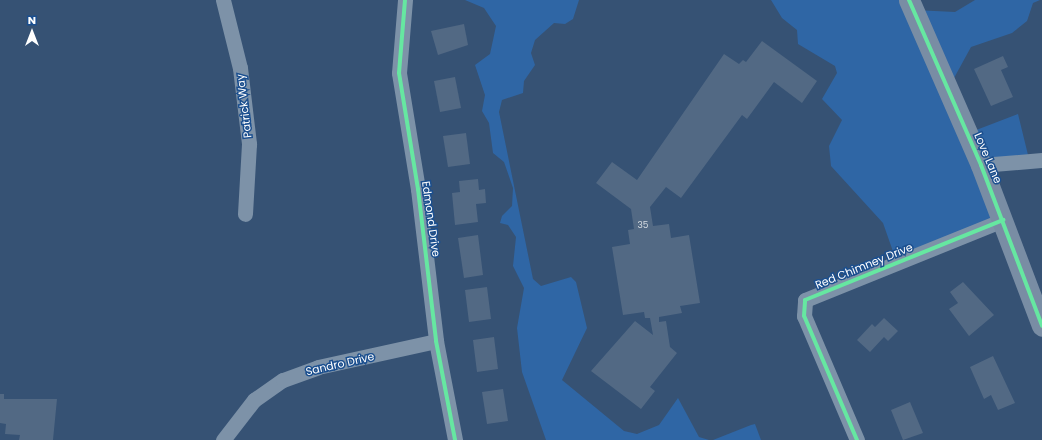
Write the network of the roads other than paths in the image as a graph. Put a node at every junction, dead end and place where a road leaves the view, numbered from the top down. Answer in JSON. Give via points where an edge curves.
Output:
{"nodes":[{"id":1,"x":223,"y":0,"type":"edge"},
{"id":2,"x":405,"y":0,"type":"edge"},
{"id":3,"x":909,"y":0,"type":"edge"},
{"id":4,"x":1042,"y":160,"type":"edge"},
{"id":5,"x":981,"y":165,"type":"junction"},
{"id":6,"x":245,"y":214,"type":"dead end"},
{"id":7,"x":1003,"y":220,"type":"junction"},
{"id":8,"x":1042,"y":326,"type":"edge"},
{"id":9,"x":436,"y":341,"type":"junction"},
{"id":10,"x":223,"y":440,"type":"edge"},
{"id":11,"x":455,"y":440,"type":"edge"},
{"id":12,"x":857,"y":440,"type":"edge"}],
"edges":[{"from":1,"to":6,"type":"street","name":"Patrick Way","via":[[240,68],[249,144]]},
{"from":2,"to":9,"type":"street","name":"Edmond Drive","via":[[399,73],[420,204]]},
{"from":3,"to":5,"type":"street","name":"Love Lane"},
{"from":4,"to":5,"type":"street"},
{"from":5,"to":7,"type":"street","name":"Love Lane"},
{"from":7,"to":8,"type":"street","name":"Love Lane"},
{"from":7,"to":12,"type":"street","name":"Red Chimney Drive","via":[[805,300],[804,316]]},
{"from":9,"to":10,"type":"street","name":"Sandro Drive","via":[[318,367],[283,380],[254,400]]},
{"from":9,"to":11,"type":"street","name":"Edmond Drive"}]}
